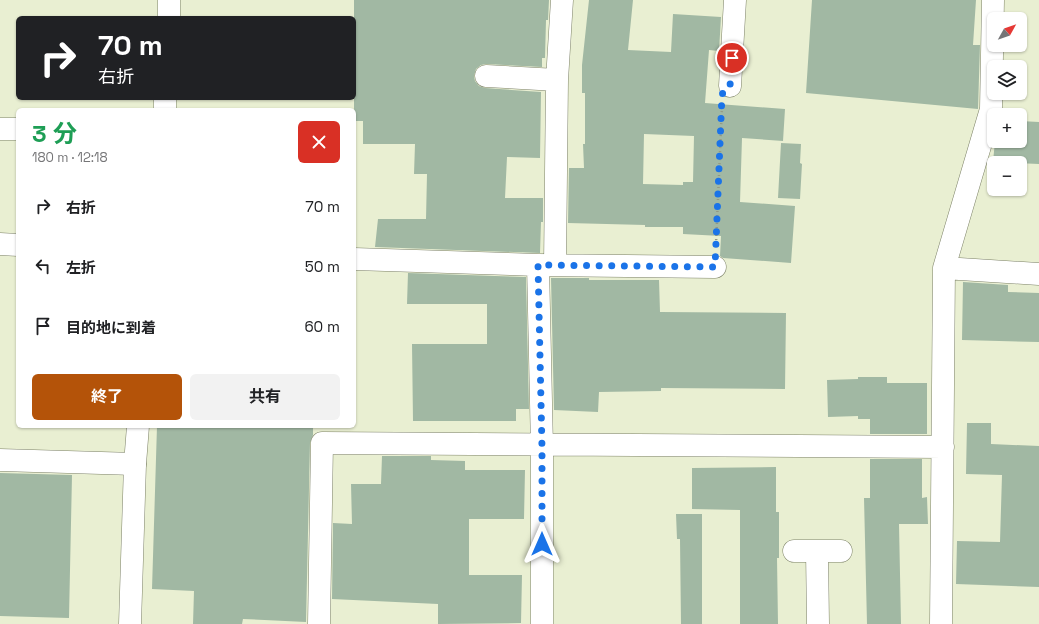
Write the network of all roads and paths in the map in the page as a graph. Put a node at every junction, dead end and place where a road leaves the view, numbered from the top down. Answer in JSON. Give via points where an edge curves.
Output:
{"nodes":[{"id":1,"x":169,"y":0,"type":"edge"},
{"id":2,"x":562,"y":0,"type":"edge"},
{"id":3,"x":735,"y":0,"type":"edge"},
{"id":4,"x":993,"y":0,"type":"edge"},
{"id":5,"x":168,"y":16,"type":"edge"},
{"id":6,"x":486,"y":76,"type":"dead end"},
{"id":7,"x":557,"y":80,"type":"junction"},
{"id":8,"x":730,"y":86,"type":"joint"},
{"id":9,"x":0,"y":129,"type":"edge"},
{"id":10,"x":16,"y":129,"type":"edge"},
{"id":11,"x":0,"y":244,"type":"edge"},
{"id":12,"x":16,"y":245,"type":"edge"},
{"id":13,"x":356,"y":259,"type":"edge"},
{"id":14,"x":547,"y":265,"type":"junction"},
{"id":15,"x":715,"y":267,"type":"joint"},
{"id":16,"x":944,"y":268,"type":"junction"},
{"id":17,"x":1039,"y":274,"type":"edge"},
{"id":18,"x":138,"y":428,"type":"edge"},
{"id":19,"x":542,"y":445,"type":"junction"},
{"id":20,"x":943,"y":447,"type":"junction"},
{"id":21,"x":0,"y":460,"type":"edge"},
{"id":22,"x":136,"y":464,"type":"junction"},
{"id":23,"x":794,"y":551,"type":"dead end"},
{"id":24,"x":817,"y":551,"type":"junction"},
{"id":25,"x":841,"y":551,"type":"dead end"},
{"id":26,"x":130,"y":624,"type":"edge"},
{"id":27,"x":319,"y":624,"type":"edge"},
{"id":28,"x":542,"y":624,"type":"edge"},
{"id":29,"x":818,"y":624,"type":"edge"},
{"id":30,"x":941,"y":624,"type":"edge"}],
"edges":[{"from":1,"to":5,"type":"street"},
{"from":2,"to":7,"type":"street"},
{"from":3,"to":8,"type":"street"},
{"from":4,"to":16,"type":"street","via":[[991,109]]},
{"from":6,"to":7,"type":"street"},
{"from":7,"to":14,"type":"street"},
{"from":8,"to":15,"type":"path","via":[[722,94]]},
{"from":9,"to":10,"type":"street"},
{"from":11,"to":12,"type":"street"},
{"from":13,"to":14,"type":"street"},
{"from":14,"to":15,"type":"street"},
{"from":14,"to":19,"type":"street"},
{"from":16,"to":17,"type":"street"},
{"from":16,"to":20,"type":"street"},
{"from":18,"to":22,"type":"street"},
{"from":19,"to":20,"type":"street"},
{"from":19,"to":27,"type":"street","via":[[322,443]]},
{"from":19,"to":28,"type":"street"},
{"from":20,"to":30,"type":"street"},
{"from":21,"to":22,"type":"street"},
{"from":22,"to":26,"type":"street"},
{"from":23,"to":24,"type":"street"},
{"from":24,"to":25,"type":"street"},
{"from":24,"to":29,"type":"street"}]}
